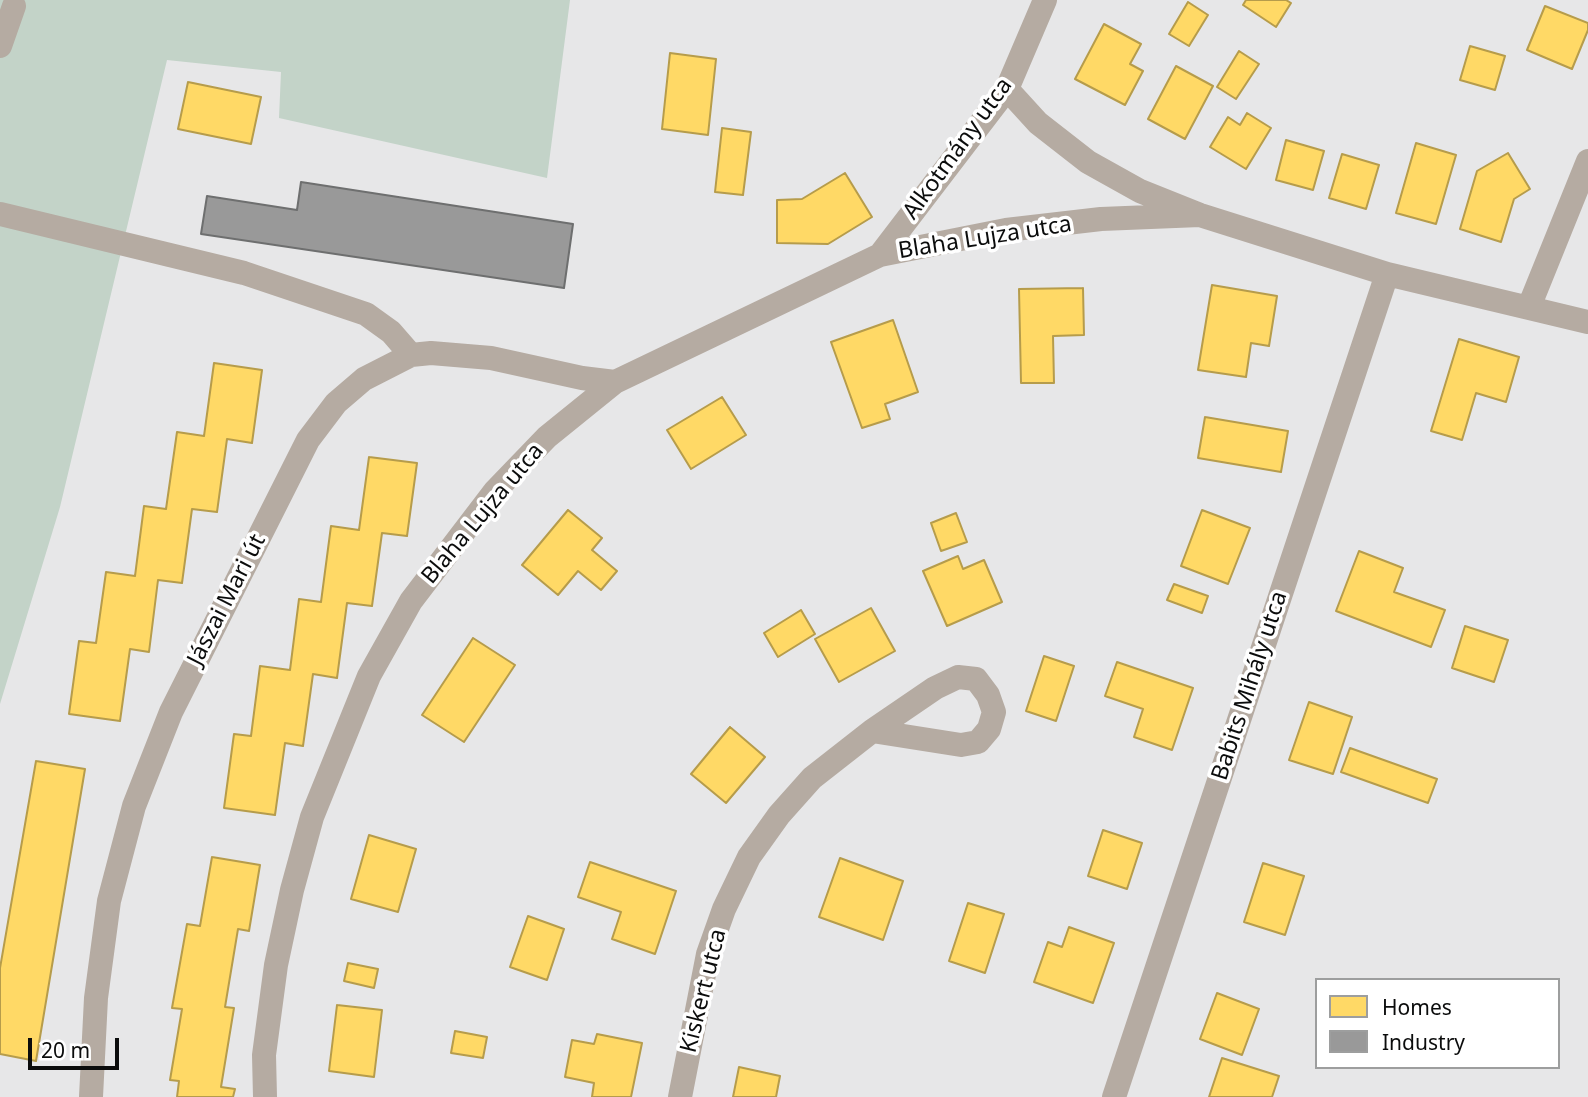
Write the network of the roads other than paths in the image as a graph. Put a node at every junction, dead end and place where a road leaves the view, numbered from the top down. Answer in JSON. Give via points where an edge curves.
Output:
{"nodes":[{"id":1,"x":1045,"y":0,"type":"edge"},
{"id":2,"x":14,"y":6,"type":"dead end"},
{"id":3,"x":0,"y":46,"type":"edge"},
{"id":4,"x":1007,"y":89,"type":"junction"},
{"id":5,"x":1588,"y":161,"type":"edge"},
{"id":6,"x":0,"y":214,"type":"edge"},
{"id":7,"x":1200,"y":215,"type":"junction"},
{"id":8,"x":880,"y":255,"type":"junction"},
{"id":9,"x":1387,"y":274,"type":"junction"},
{"id":10,"x":1529,"y":307,"type":"junction"},
{"id":11,"x":1588,"y":322,"type":"edge"},
{"id":12,"x":411,"y":355,"type":"junction"},
{"id":13,"x":615,"y":382,"type":"junction"},
{"id":14,"x":872,"y":731,"type":"dead end"},
{"id":15,"x":91,"y":1097,"type":"edge"},
{"id":16,"x":265,"y":1097,"type":"edge"},
{"id":17,"x":680,"y":1097,"type":"edge"},
{"id":18,"x":1114,"y":1097,"type":"edge"}],
"edges":[{"from":1,"to":4,"type":"street","name":"Alkotmány utca"},
{"from":2,"to":3,"type":"street"},
{"from":4,"to":7,"type":"street","name":"Blaha Lujza utca","via":[[1038,123],[1088,162],[1140,191]]},
{"from":4,"to":8,"type":"street","name":"Alkotmány utca"},
{"from":5,"to":10,"type":"street"},
{"from":6,"to":12,"type":"street","via":[[244,273],[366,314]]},
{"from":7,"to":8,"type":"street","name":"Blaha Lujza utca","via":[[1101,219],[1006,230]]},
{"from":7,"to":9,"type":"street","name":"Blaha Lujza utca"},
{"from":8,"to":13,"type":"street","name":"Blaha Lujza utca"},
{"from":9,"to":10,"type":"street","name":"Blaha Lujza utca"},
{"from":9,"to":18,"type":"street","name":"Babits Mihály utca"},
{"from":10,"to":11,"type":"street","name":"Blaha Lujza utca"},
{"from":12,"to":13,"type":"street","name":"Jászai Mari út","via":[[491,358]]},
{"from":12,"to":15,"type":"street","name":"Jászai Mari út","via":[[364,379],[336,403],[308,440],[171,712],[134,806],[109,901],[96,998]]},
{"from":13,"to":16,"type":"street","name":"Blaha Lujza utca","via":[[547,437],[495,491],[411,601],[369,676],[312,817],[292,890],[264,1055]]},
{"from":14,"to":17,"type":"street","name":"Kiskert utca","via":[[812,778],[749,857],[708,954]]}]}
